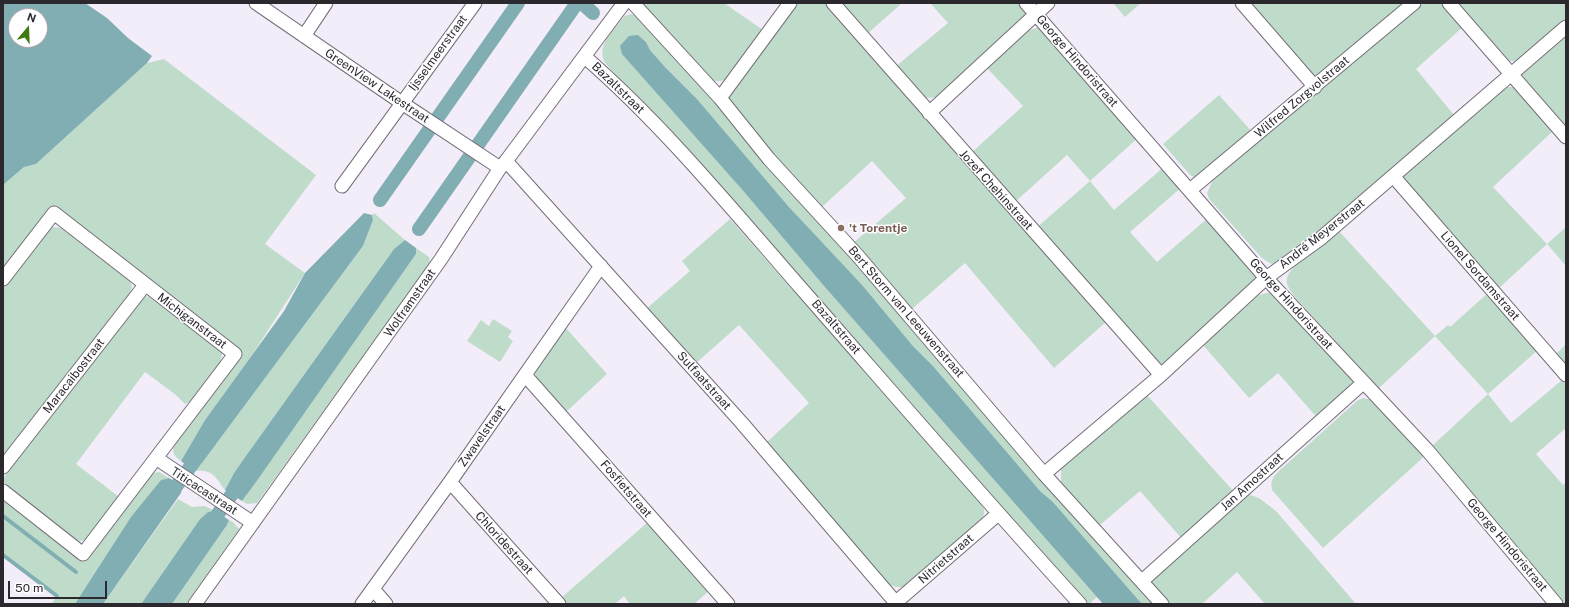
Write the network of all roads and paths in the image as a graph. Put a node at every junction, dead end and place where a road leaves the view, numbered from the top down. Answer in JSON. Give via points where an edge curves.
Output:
{"nodes":[{"id":1,"x":256,"y":3,"type":"edge"},
{"id":2,"x":326,"y":3,"type":"edge"},
{"id":3,"x":475,"y":3,"type":"edge"},
{"id":4,"x":624,"y":3,"type":"edge"},
{"id":5,"x":633,"y":3,"type":"edge"},
{"id":6,"x":790,"y":3,"type":"edge"},
{"id":7,"x":833,"y":3,"type":"edge"},
{"id":8,"x":1026,"y":3,"type":"edge"},
{"id":9,"x":1048,"y":3,"type":"edge"},
{"id":10,"x":1242,"y":3,"type":"edge"},
{"id":11,"x":1414,"y":3,"type":"edge"},
{"id":12,"x":1449,"y":3,"type":"edge"},
{"id":13,"x":1036,"y":13,"type":"junction"},
{"id":14,"x":1566,"y":27,"type":"edge"},
{"id":15,"x":304,"y":36,"type":"junction"},
{"id":16,"x":585,"y":57,"type":"junction"},
{"id":17,"x":1511,"y":73,"type":"junction"},
{"id":18,"x":1315,"y":87,"type":"junction"},
{"id":19,"x":720,"y":98,"type":"junction"},
{"id":20,"x":402,"y":103,"type":"junction"},
{"id":21,"x":929,"y":113,"type":"junction"},
{"id":22,"x":1566,"y":137,"type":"edge"},
{"id":23,"x":500,"y":164,"type":"junction"},
{"id":24,"x":1393,"y":176,"type":"junction"},
{"id":25,"x":342,"y":186,"type":"dead end"},
{"id":26,"x":1190,"y":190,"type":"junction"},
{"id":27,"x":601,"y":266,"type":"junction"},
{"id":28,"x":1266,"y":278,"type":"junction"},
{"id":29,"x":3,"y":279,"type":"edge"},
{"id":30,"x":145,"y":285,"type":"junction"},
{"id":31,"x":525,"y":375,"type":"junction"},
{"id":32,"x":1161,"y":375,"type":"junction"},
{"id":33,"x":1566,"y":375,"type":"edge"},
{"id":34,"x":1363,"y":383,"type":"junction"},
{"id":35,"x":161,"y":462,"type":"junction"},
{"id":36,"x":3,"y":467,"type":"edge"},
{"id":37,"x":1044,"y":474,"type":"junction"},
{"id":38,"x":450,"y":482,"type":"junction"},
{"id":39,"x":3,"y":491,"type":"edge"},
{"id":40,"x":998,"y":514,"type":"junction"},
{"id":41,"x":253,"y":523,"type":"junction"},
{"id":42,"x":1142,"y":581,"type":"junction"},
{"id":43,"x":373,"y":589,"type":"junction"},
{"id":44,"x":197,"y":603,"type":"edge"},
{"id":45,"x":896,"y":603,"type":"edge"},
{"id":46,"x":362,"y":604,"type":"edge"},
{"id":47,"x":386,"y":604,"type":"edge"},
{"id":48,"x":559,"y":604,"type":"edge"},
{"id":49,"x":728,"y":604,"type":"edge"},
{"id":50,"x":1080,"y":604,"type":"edge"},
{"id":51,"x":1162,"y":604,"type":"edge"},
{"id":52,"x":1556,"y":604,"type":"edge"}],
"edges":[{"from":1,"to":15,"type":"street","name":"GreenView Lakestraat"},
{"from":2,"to":15,"type":"street"},
{"from":3,"to":20,"type":"street","name":"Ijsselmeerstraat"},
{"from":4,"to":16,"type":"street","name":"Wolframstraat"},
{"from":5,"to":19,"type":"street","name":"Bert Storm van Leeuwenstraat"},
{"from":6,"to":19,"type":"street"},
{"from":7,"to":21,"type":"street","name":"Jozef Chehinstraat"},
{"from":8,"to":13,"type":"street","name":"George Hindoristraat"},
{"from":9,"to":13,"type":"street"},
{"from":10,"to":18,"type":"street"},
{"from":11,"to":18,"type":"street","name":"Wilfred Zorgvolstraat"},
{"from":12,"to":17,"type":"street"},
{"from":13,"to":21,"type":"street"},
{"from":13,"to":26,"type":"street","name":"George Hindoristraat"},
{"from":14,"to":17,"type":"street","name":"André Meyerstraat"},
{"from":15,"to":20,"type":"street","name":"GreenView Lakestraat"},
{"from":16,"to":23,"type":"street","name":"Wolframstraat"},
{"from":16,"to":40,"type":"street","name":"Bazaltstraat","via":[[610,78],[670,138]]},
{"from":17,"to":22,"type":"street"},
{"from":17,"to":24,"type":"street","name":"André Meyerstraat"},
{"from":18,"to":26,"type":"street","name":"Wilfred Zorgvolstraat"},
{"from":19,"to":37,"type":"street","name":"Bert Storm van Leeuwenstraat","via":[[769,159],[858,256]]},
{"from":20,"to":23,"type":"street","name":"GreenView Lakestraat"},
{"from":20,"to":25,"type":"street","name":"Ijsselmeerstraat"},
{"from":21,"to":32,"type":"street","name":"Jozef Chehinstraat"},
{"from":23,"to":27,"type":"street","name":"Sulfaatstraat"},
{"from":23,"to":41,"type":"street","name":"Wolframstraat","via":[[441,259]]},
{"from":24,"to":28,"type":"street","name":"André Meyerstraat","via":[[1320,239]]},
{"from":24,"to":33,"type":"street","name":"Lionel Sordamstraat"},
{"from":26,"to":28,"type":"street","name":"George Hindoristraat"},
{"from":27,"to":31,"type":"street","name":"Zwavelstraat"},
{"from":27,"to":45,"type":"street","name":"Sulfaatstraat","via":[[741,422]]},
{"from":28,"to":32,"type":"street","name":"André Meyerstraat"},
{"from":28,"to":34,"type":"street","name":"George Hindoristraat"},
{"from":29,"to":30,"type":"street","name":"Michiganstraat","via":[[54,214]]},
{"from":30,"to":35,"type":"street","name":"Michiganstraat","via":[[235,354]]},
{"from":30,"to":36,"type":"street","name":"Maracaibostraat"},
{"from":31,"to":38,"type":"street","name":"Zwavelstraat"},
{"from":31,"to":49,"type":"street","name":"Fosfietstraat"},
{"from":32,"to":37,"type":"street","name":"André Meyerstraat"},
{"from":34,"to":42,"type":"street","name":"Jan Amostraat"},
{"from":34,"to":52,"type":"street","name":"George Hindoristraat","via":[[1428,451]]},
{"from":35,"to":39,"type":"street","name":"Michiganstraat","via":[[83,554]]},
{"from":35,"to":41,"type":"street","name":"Titicacastraat"},
{"from":37,"to":42,"type":"street","name":"Bert Storm van Leeuwenstraat"},
{"from":38,"to":43,"type":"street","name":"Zwavelstraat"},
{"from":38,"to":48,"type":"street","name":"Chloridestraat"},
{"from":40,"to":45,"type":"street","name":"Nitrietstraat"},
{"from":40,"to":50,"type":"street","name":"Bazaltstraat"},
{"from":41,"to":44,"type":"street","name":"Wolframstraat"},
{"from":42,"to":51,"type":"street","name":"Bert Storm van Leeuwenstraat"},
{"from":43,"to":46,"type":"street","name":"Zwavelstraat"},
{"from":43,"to":47,"type":"street"}]}
